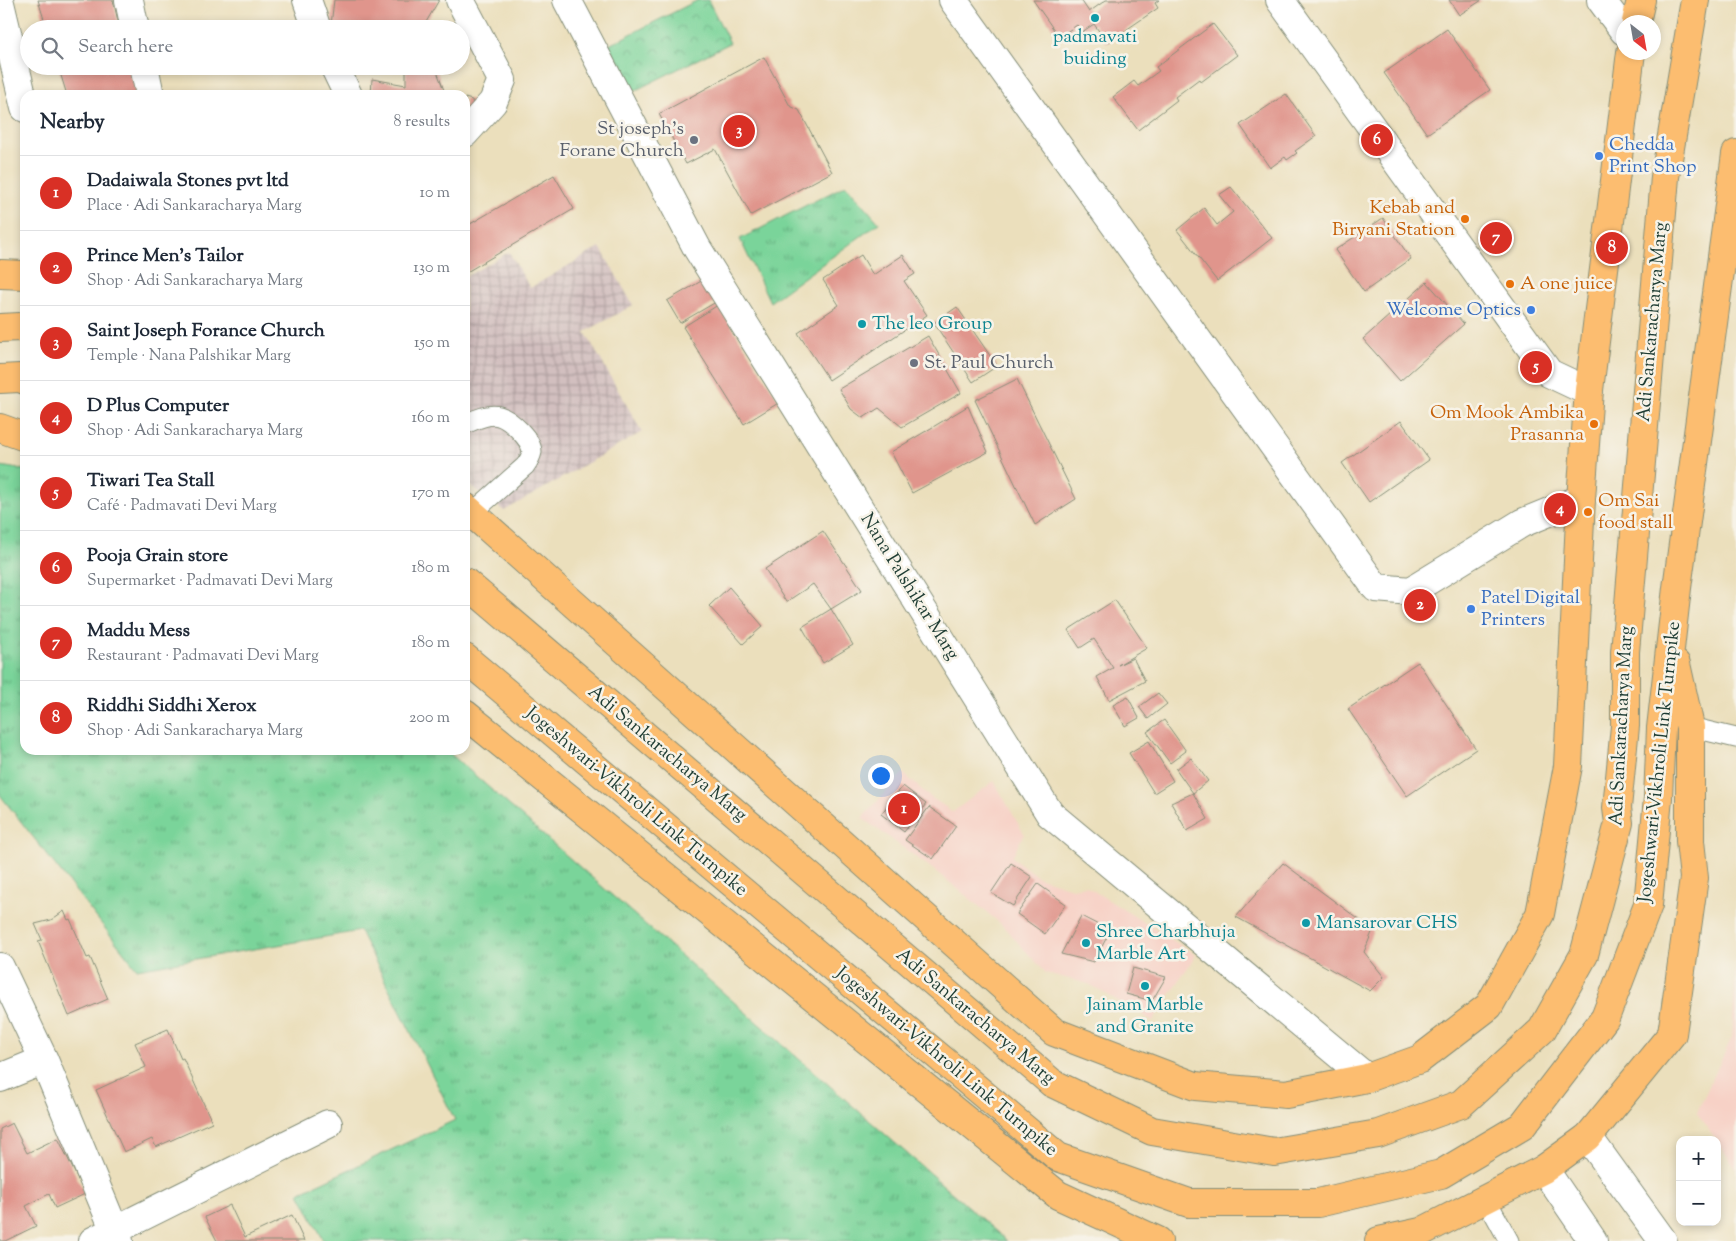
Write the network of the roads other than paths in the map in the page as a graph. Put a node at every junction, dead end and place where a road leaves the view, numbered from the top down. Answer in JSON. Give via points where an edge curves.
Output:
{"nodes":[{"id":1,"x":129,"y":0,"type":"edge"},
{"id":2,"x":307,"y":0,"type":"edge"},
{"id":3,"x":460,"y":0,"type":"edge"},
{"id":4,"x":567,"y":0,"type":"edge"},
{"id":5,"x":953,"y":0,"type":"edge"},
{"id":6,"x":1280,"y":0,"type":"edge"},
{"id":7,"x":1601,"y":0,"type":"edge"},
{"id":8,"x":1641,"y":0,"type":"edge"},
{"id":9,"x":1696,"y":0,"type":"edge"},
{"id":10,"x":0,"y":3,"type":"edge"},
{"id":11,"x":1638,"y":15,"type":"edge"},
{"id":12,"x":133,"y":20,"type":"edge"},
{"id":13,"x":314,"y":20,"type":"edge"},
{"id":14,"x":1616,"y":21,"type":"edge"},
{"id":15,"x":1630,"y":60,"type":"edge"},
{"id":16,"x":146,"y":75,"type":"edge"},
{"id":17,"x":338,"y":75,"type":"edge"},
{"id":18,"x":21,"y":90,"type":"edge"},
{"id":19,"x":149,"y":90,"type":"edge"},
{"id":20,"x":346,"y":90,"type":"edge"},
{"id":21,"x":470,"y":128,"type":"edge"},
{"id":22,"x":1736,"y":154,"type":"edge"},
{"id":23,"x":0,"y":274,"type":"edge"},
{"id":24,"x":20,"y":276,"type":"edge"},
{"id":25,"x":20,"y":326,"type":"edge"},
{"id":26,"x":0,"y":328,"type":"edge"},
{"id":27,"x":0,"y":378,"type":"edge"},
{"id":28,"x":20,"y":378,"type":"edge"},
{"id":29,"x":1589,"y":390,"type":"junction"},
{"id":30,"x":470,"y":422,"type":"edge"},
{"id":31,"x":0,"y":428,"type":"edge"},
{"id":32,"x":20,"y":435,"type":"edge"},
{"id":33,"x":1581,"y":500,"type":"junction"},
{"id":34,"x":470,"y":508,"type":"edge"},
{"id":35,"x":470,"y":512,"type":"edge"},
{"id":36,"x":470,"y":586,"type":"edge"},
{"id":37,"x":1672,"y":643,"type":"junction"},
{"id":38,"x":470,"y":662,"type":"edge"},
{"id":39,"x":470,"y":718,"type":"edge"},
{"id":40,"x":1661,"y":728,"type":"junction"},
{"id":41,"x":1690,"y":728,"type":"junction"},
{"id":42,"x":1736,"y":738,"type":"edge"},
{"id":43,"x":0,"y":967,"type":"edge"},
{"id":44,"x":44,"y":1060,"type":"junction"},
{"id":45,"x":0,"y":1078,"type":"edge"},
{"id":46,"x":1367,"y":1078,"type":"junction"},
{"id":47,"x":328,"y":1124,"type":"dead end"},
{"id":48,"x":1588,"y":1137,"type":"junction"},
{"id":49,"x":1544,"y":1169,"type":"junction"},
{"id":50,"x":1486,"y":1199,"type":"junction"},
{"id":51,"x":109,"y":1238,"type":"edge"},
{"id":52,"x":1158,"y":1241,"type":"edge"},
{"id":53,"x":1379,"y":1241,"type":"edge"},
{"id":54,"x":1509,"y":1241,"type":"edge"},
{"id":55,"x":1593,"y":1241,"type":"edge"},
{"id":56,"x":1663,"y":1241,"type":"edge"}],
"edges":[{"from":1,"to":12,"type":"street"},
{"from":2,"to":13,"type":"street"},
{"from":3,"to":21,"type":"street","via":[[502,80],[494,102]]},
{"from":4,"to":46,"type":"street","name":"Nana Palshikar Marg","via":[[698,248],[1050,814]]},
{"from":5,"to":33,"type":"street","via":[[1376,588],[1411,591],[1522,523]]},
{"from":6,"to":29,"type":"street","via":[[1549,373]]},
{"from":7,"to":14,"type":"street"},
{"from":8,"to":11,"type":"main road"},
{"from":9,"to":36,"type":"main road","name":"Adi Sankaracharya Marg","via":[[1665,176],[1625,652],[1625,726],[1617,808],[1620,823],[1584,956],[1542,1030],[1461,1104],[1378,1134],[1274,1152],[1152,1131],[1052,1083]]},
{"from":10,"to":18,"type":"street"},
{"from":15,"to":29,"type":"main road"},
{"from":16,"to":19,"type":"street"},
{"from":17,"to":20,"type":"street"},
{"from":22,"to":37,"type":"main road","name":"Jogeshwari-Vikhroli Link Turnpike"},
{"from":23,"to":24,"type":"main road"},
{"from":25,"to":26,"type":"main road"},
{"from":27,"to":28,"type":"main road"},
{"from":29,"to":33,"type":"main road"},
{"from":30,"to":34,"type":"lane","via":[[497,415],[516,427],[532,450],[525,466]]},
{"from":31,"to":32,"type":"main road"},
{"from":33,"to":46,"type":"main road","via":[[1568,766],[1540,914],[1489,1006],[1420,1059]]},
{"from":35,"to":46,"type":"main road","via":[[1054,1032],[1195,1086],[1286,1094]]},
{"from":37,"to":40,"type":"main road","name":"Jogeshwari-Vikhroli Link Turnpike"},
{"from":37,"to":41,"type":"main road"},
{"from":38,"to":40,"type":"main road","name":"Jogeshwari-Vikhroli Link Turnpike","via":[[1058,1157],[1189,1203],[1318,1203],[1441,1174],[1522,1126],[1606,1018],[1648,905]]},
{"from":39,"to":52,"type":"main road","via":[[1058,1195]]},
{"from":40,"to":41,"type":"street"},
{"from":41,"to":42,"type":"lane"},
{"from":41,"to":48,"type":"main road","via":[[1690,842],[1694,878],[1672,1034]]},
{"from":43,"to":44,"type":"street"},
{"from":44,"to":45,"type":"street"},
{"from":44,"to":51,"type":"street"},
{"from":47,"to":51,"type":"street"},
{"from":48,"to":49,"type":"main road"},
{"from":48,"to":56,"type":"street"},
{"from":49,"to":50,"type":"main road"},
{"from":49,"to":55,"type":"street"},
{"from":50,"to":53,"type":"main road","via":[[1421,1232]]},
{"from":50,"to":54,"type":"lane"}]}
